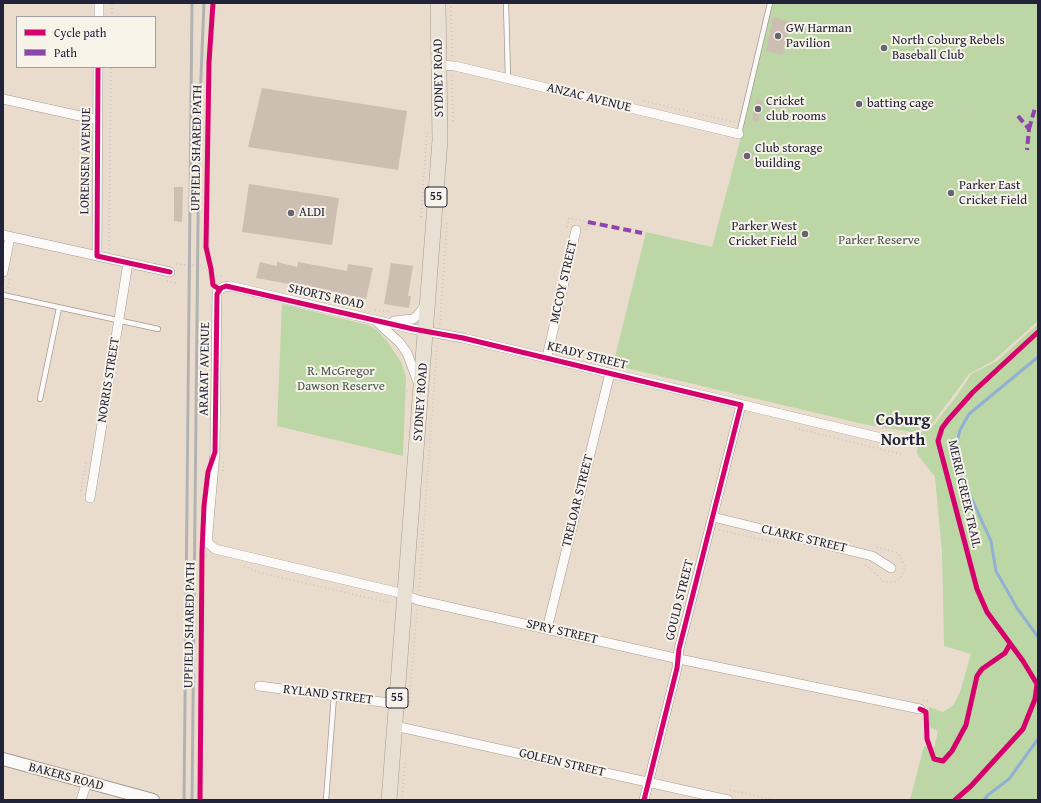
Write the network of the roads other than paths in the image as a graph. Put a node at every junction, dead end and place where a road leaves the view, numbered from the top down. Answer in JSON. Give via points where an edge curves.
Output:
{"nodes":[{"id":1,"x":99,"y":3,"type":"edge"},
{"id":2,"x":438,"y":3,"type":"edge"},
{"id":3,"x":506,"y":3,"type":"edge"},
{"id":4,"x":770,"y":3,"type":"edge"},
{"id":5,"x":99,"y":16,"type":"edge"},
{"id":6,"x":439,"y":65,"type":"junction"},
{"id":7,"x":98,"y":68,"type":"edge"},
{"id":8,"x":508,"y":78,"type":"junction"},
{"id":9,"x":3,"y":99,"type":"edge"},
{"id":10,"x":98,"y":120,"type":"junction"},
{"id":11,"x":739,"y":134,"type":"joint"},
{"id":12,"x":576,"y":230,"type":"dead end"},
{"id":13,"x":6,"y":236,"type":"edge"},
{"id":14,"x":96,"y":256,"type":"junction"},
{"id":15,"x":128,"y":263,"type":"junction"},
{"id":16,"x":171,"y":268,"type":"road end"},
{"id":17,"x":3,"y":272,"type":"edge"},
{"id":18,"x":220,"y":289,"type":"joint"},
{"id":19,"x":3,"y":295,"type":"edge"},
{"id":20,"x":429,"y":299,"type":"junction"},
{"id":21,"x":59,"y":308,"type":"junction"},
{"id":22,"x":118,"y":321,"type":"junction"},
{"id":23,"x":379,"y":321,"type":"junction"},
{"id":24,"x":158,"y":330,"type":"dead end"},
{"id":25,"x":426,"y":331,"type":"junction"},
{"id":26,"x":547,"y":358,"type":"junction"},
{"id":27,"x":610,"y":373,"type":"junction"},
{"id":28,"x":415,"y":391,"type":"junction"},
{"id":29,"x":40,"y":399,"type":"dead end"},
{"id":30,"x":741,"y":405,"type":"junction"},
{"id":31,"x":894,"y":441,"type":"dead end"},
{"id":32,"x":90,"y":498,"type":"dead end"},
{"id":33,"x":713,"y":517,"type":"junction"},
{"id":34,"x":206,"y":544,"type":"joint"},
{"id":35,"x":891,"y":568,"type":"dead end"},
{"id":36,"x":412,"y":598,"type":"junction"},
{"id":37,"x":547,"y":629,"type":"junction"},
{"id":38,"x":679,"y":659,"type":"junction"},
{"id":39,"x":259,"y":686,"type":"dead end"},
{"id":40,"x":334,"y":696,"type":"junction"},
{"id":41,"x":397,"y":704,"type":"junction"},
{"id":42,"x":920,"y":709,"type":"dead end"},
{"id":43,"x":401,"y":727,"type":"junction"},
{"id":44,"x":3,"y":759,"type":"edge"},
{"id":45,"x":87,"y":782,"type":"junction"},
{"id":46,"x":648,"y":783,"type":"junction"},
{"id":47,"x":81,"y":800,"type":"edge"},
{"id":48,"x":153,"y":800,"type":"edge"},
{"id":49,"x":326,"y":800,"type":"edge"},
{"id":50,"x":389,"y":800,"type":"edge"},
{"id":51,"x":644,"y":800,"type":"edge"},
{"id":52,"x":728,"y":800,"type":"edge"}],
"edges":[{"from":1,"to":5,"type":"street"},
{"from":2,"to":6,"type":"highway","name":"SYDNEY ROAD","number":"55"},
{"from":3,"to":8,"type":"lane"},
{"from":4,"to":11,"type":"lane"},
{"from":6,"to":8,"type":"street","name":"ANZAC AVENUE","via":[[452,65]]},
{"from":6,"to":20,"type":"highway","name":"SYDNEY ROAD","number":"55","via":[[440,140]]},
{"from":7,"to":10,"type":"street","name":"LORENSEN AVENUE"},
{"from":8,"to":11,"type":"street","name":"ANZAC AVENUE"},
{"from":9,"to":10,"type":"street"},
{"from":10,"to":14,"type":"street","name":"LORENSEN AVENUE"},
{"from":12,"to":26,"type":"street","name":"MCCOY STREET"},
{"from":13,"to":14,"type":"street"},
{"from":13,"to":17,"type":"street"},
{"from":14,"to":15,"type":"street"},
{"from":15,"to":16,"type":"street"},
{"from":15,"to":22,"type":"street","name":"NORRIS STREET"},
{"from":18,"to":23,"type":"street","name":"SHORTS ROAD","via":[[230,286]]},
{"from":18,"to":34,"type":"street","name":"ARARAT AVENUE","via":[[217,301],[215,452]]},
{"from":19,"to":21,"type":"lane"},
{"from":20,"to":23,"type":"street","name":"SHORTS ROAD","via":[[413,319]]},
{"from":20,"to":25,"type":"highway","name":"SYDNEY ROAD","number":"55"},
{"from":21,"to":22,"type":"lane"},
{"from":21,"to":29,"type":"lane"},
{"from":22,"to":24,"type":"lane"},
{"from":22,"to":32,"type":"street","name":"NORRIS STREET"},
{"from":23,"to":25,"type":"street","name":"SHORTS ROAD"},
{"from":23,"to":28,"type":"street","name":"SHORTS ROAD","via":[[407,353]]},
{"from":25,"to":26,"type":"street","name":"KEADY STREET"},
{"from":25,"to":28,"type":"highway","name":"SYDNEY ROAD","number":"55"},
{"from":26,"to":27,"type":"street","name":"KEADY STREET"},
{"from":27,"to":30,"type":"street","name":"KEADY STREET"},
{"from":27,"to":37,"type":"street","name":"TRELOAR STREET"},
{"from":28,"to":36,"type":"highway","name":"SYDNEY ROAD","number":"55"},
{"from":30,"to":31,"type":"street","name":"KEADY STREET"},
{"from":30,"to":33,"type":"street","name":"GOULD STREET"},
{"from":33,"to":35,"type":"street","name":"CLARKE STREET","via":[[872,556]]},
{"from":33,"to":38,"type":"street","name":"GOULD STREET","via":[[679,649]]},
{"from":34,"to":36,"type":"street","name":"SPRY STREET","via":[[215,549]]},
{"from":36,"to":37,"type":"street","name":"SPRY STREET"},
{"from":36,"to":41,"type":"highway","name":"SYDNEY ROAD","number":"55"},
{"from":37,"to":38,"type":"street","name":"SPRY STREET"},
{"from":38,"to":42,"type":"street","name":"SPRY STREET"},
{"from":38,"to":46,"type":"street","name":"GOULD STREET"},
{"from":39,"to":40,"type":"street","name":"RYLAND STREET"},
{"from":40,"to":41,"type":"street","name":"RYLAND STREET"},
{"from":40,"to":49,"type":"lane"},
{"from":41,"to":43,"type":"highway","name":"SYDNEY ROAD","number":"55"},
{"from":43,"to":46,"type":"street","name":"GOLEEN STREET"},
{"from":43,"to":50,"type":"highway","name":"SYDNEY ROAD","number":"55"},
{"from":44,"to":45,"type":"street","name":"BAKERS ROAD"},
{"from":45,"to":47,"type":"street"},
{"from":45,"to":48,"type":"street","name":"BAKERS ROAD"},
{"from":46,"to":51,"type":"street","name":"GOULD STREET"},
{"from":46,"to":52,"type":"street","name":"GOLEEN STREET"}]}
